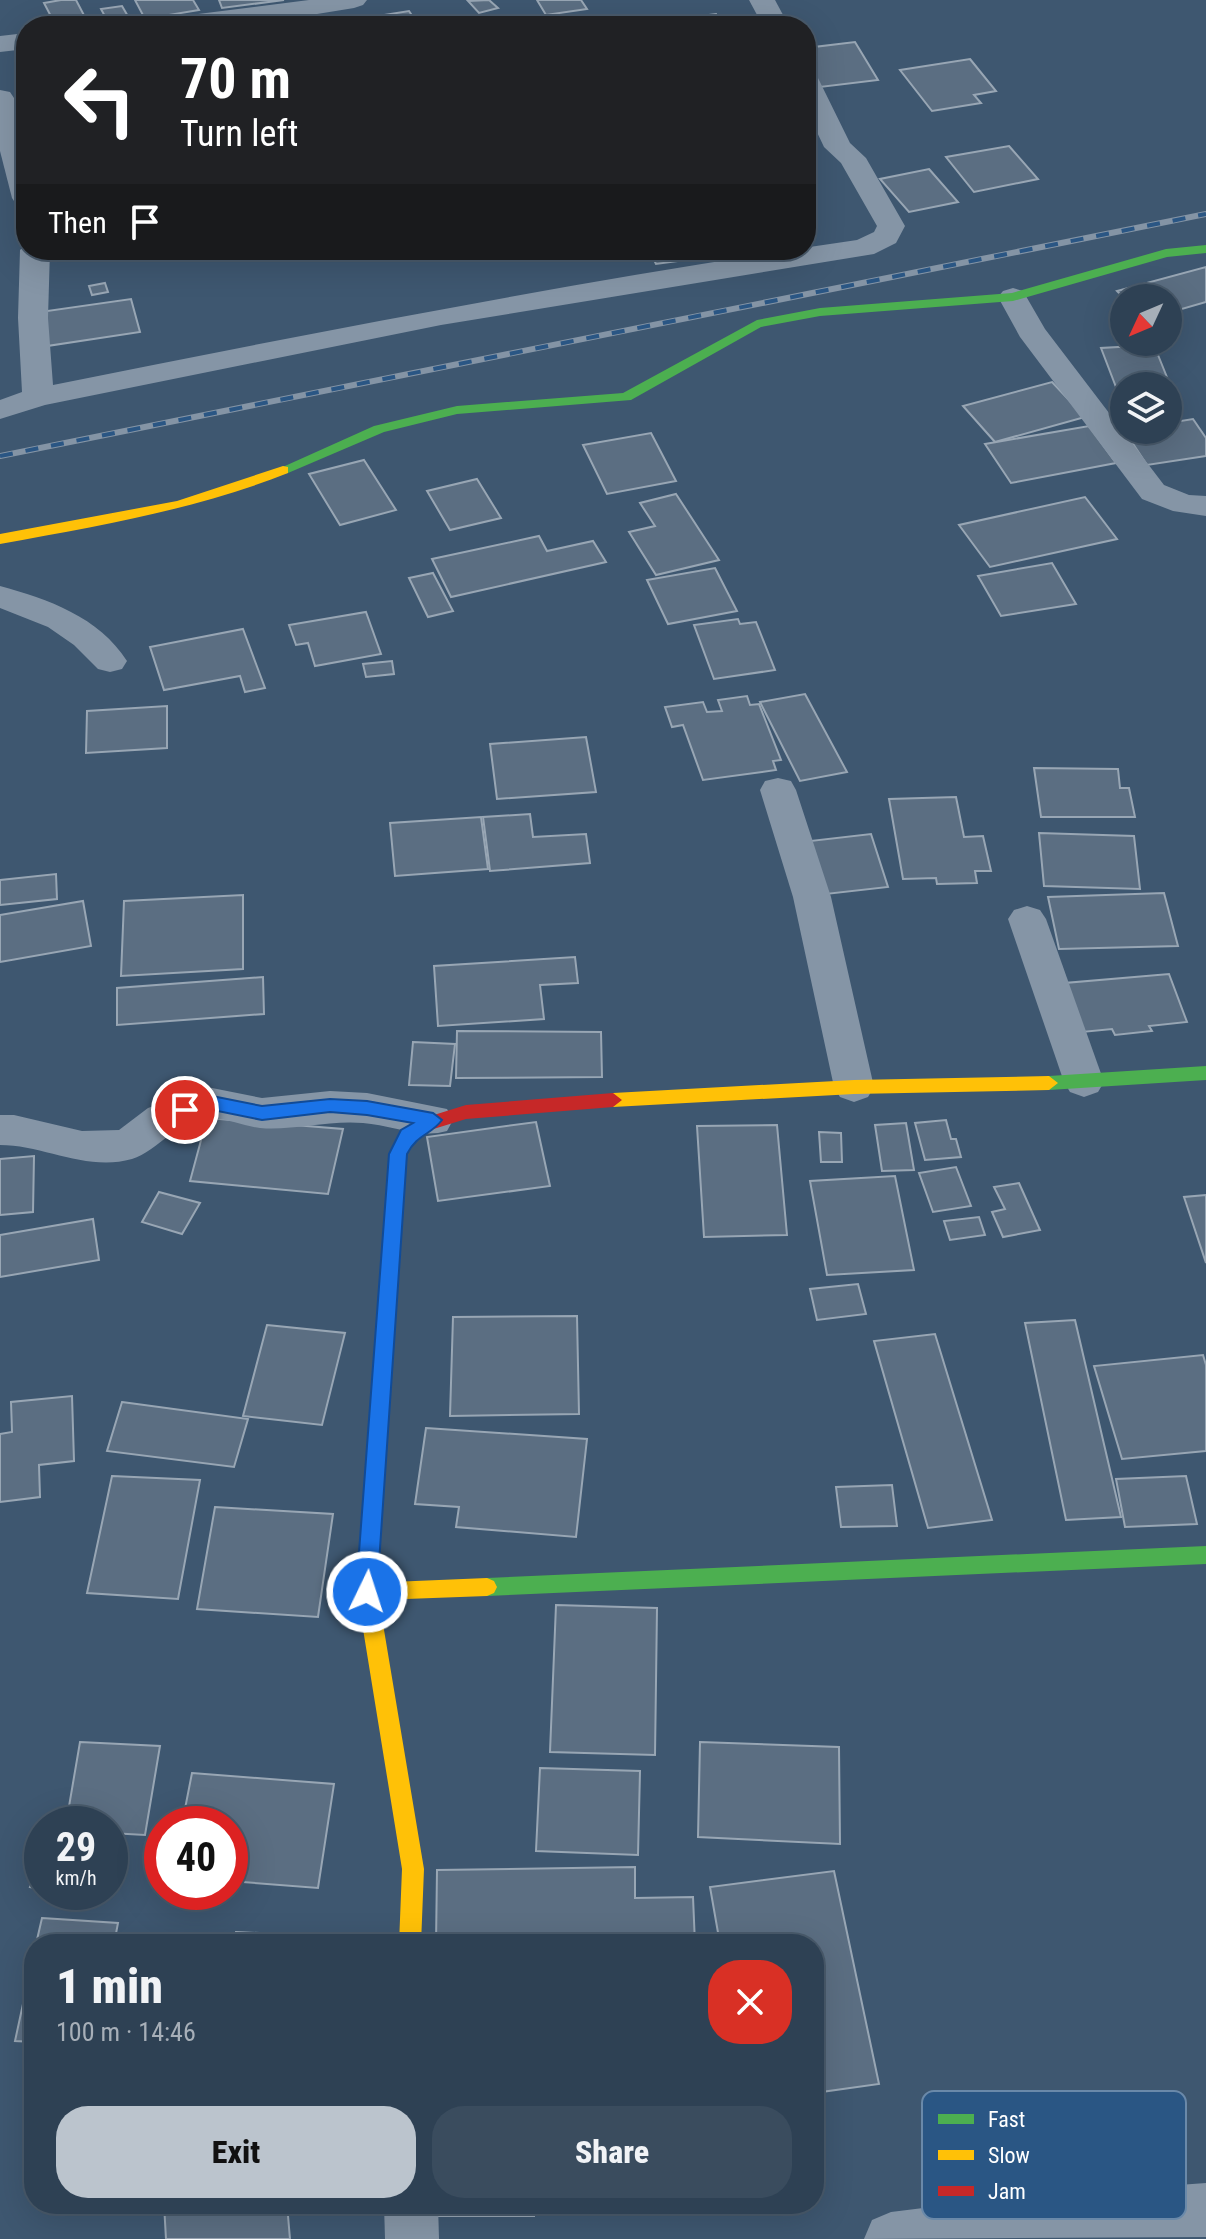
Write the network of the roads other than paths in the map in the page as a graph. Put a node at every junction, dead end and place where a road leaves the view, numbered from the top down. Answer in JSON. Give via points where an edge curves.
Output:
{"nodes":[{"id":1,"x":354,"y":0,"type":"edge"},
{"id":2,"x":261,"y":16,"type":"edge"},
{"id":3,"x":0,"y":98,"type":"edge"},
{"id":4,"x":816,"y":101,"type":"edge"},
{"id":5,"x":838,"y":147,"type":"junction"},
{"id":6,"x":816,"y":149,"type":"edge"},
{"id":7,"x":16,"y":160,"type":"edge"},
{"id":8,"x":1206,"y":249,"type":"edge"},
{"id":9,"x":816,"y":255,"type":"edge"},
{"id":10,"x":35,"y":260,"type":"edge"},
{"id":11,"x":781,"y":260,"type":"edge"},
{"id":12,"x":1013,"y":297,"type":"junction"},
{"id":13,"x":38,"y":397,"type":"junction"},
{"id":14,"x":0,"y":410,"type":"edge"},
{"id":15,"x":1206,"y":506,"type":"edge"},
{"id":16,"x":0,"y":539,"type":"edge"},
{"id":17,"x":0,"y":597,"type":"edge"},
{"id":18,"x":110,"y":661,"type":"dead end"},
{"id":19,"x":778,"y":790,"type":"dead end"},
{"id":20,"x":1027,"y":919,"type":"dead end"},
{"id":21,"x":1206,"y":1073,"type":"edge"},
{"id":22,"x":1084,"y":1082,"type":"junction"},
{"id":23,"x":854,"y":1087,"type":"junction"},
{"id":24,"x":433,"y":1120,"type":"junction"},
{"id":25,"x":0,"y":1130,"type":"edge"},
{"id":26,"x":1206,"y":1555,"type":"edge"},
{"id":27,"x":367,"y":1592,"type":"junction"},
{"id":28,"x":410,"y":1934,"type":"edge"},
{"id":29,"x":1206,"y":2210,"type":"edge"},
{"id":30,"x":1186,"y":2211,"type":"edge"},
{"id":31,"x":411,"y":2214,"type":"edge"},
{"id":32,"x":1081,"y":2219,"type":"edge"},
{"id":33,"x":412,"y":2239,"type":"edge"},
{"id":34,"x":891,"y":2239,"type":"edge"}],
"edges":[{"from":1,"to":2,"type":"street"},
{"from":3,"to":7,"type":"street"},
{"from":4,"to":5,"type":"street"},
{"from":5,"to":6,"type":"street"},
{"from":5,"to":9,"type":"street","via":[[852,158],[891,226],[886,237],[864,248]]},
{"from":8,"to":12,"type":"street","via":[[1166,253]]},
{"from":10,"to":13,"type":"street"},
{"from":11,"to":13,"type":"street","via":[[441,316]]},
{"from":12,"to":15,"type":"street","via":[[1031,331],[1153,492]]},
{"from":12,"to":16,"type":"street","via":[[820,312],[757,324],[626,397],[457,410],[379,429],[249,485],[123,517]]},
{"from":13,"to":14,"type":"street"},
{"from":17,"to":18,"type":"street","via":[[61,619],[90,638]]},
{"from":19,"to":23,"type":"street","via":[[812,897]]},
{"from":20,"to":22,"type":"street"},
{"from":21,"to":22,"type":"street"},
{"from":22,"to":23,"type":"street"},
{"from":23,"to":24,"type":"street","via":[[629,1099],[466,1112]]},
{"from":24,"to":25,"type":"street","via":[[367,1108],[262,1113],[207,1102],[162,1119],[127,1145],[82,1146]]},
{"from":24,"to":27,"type":"street","via":[[408,1135],[398,1154]]},
{"from":26,"to":27,"type":"street"},
{"from":27,"to":28,"type":"street","via":[[413,1869]]},
{"from":29,"to":30,"type":"street"},
{"from":31,"to":33,"type":"street"},
{"from":32,"to":34,"type":"street"}]}
